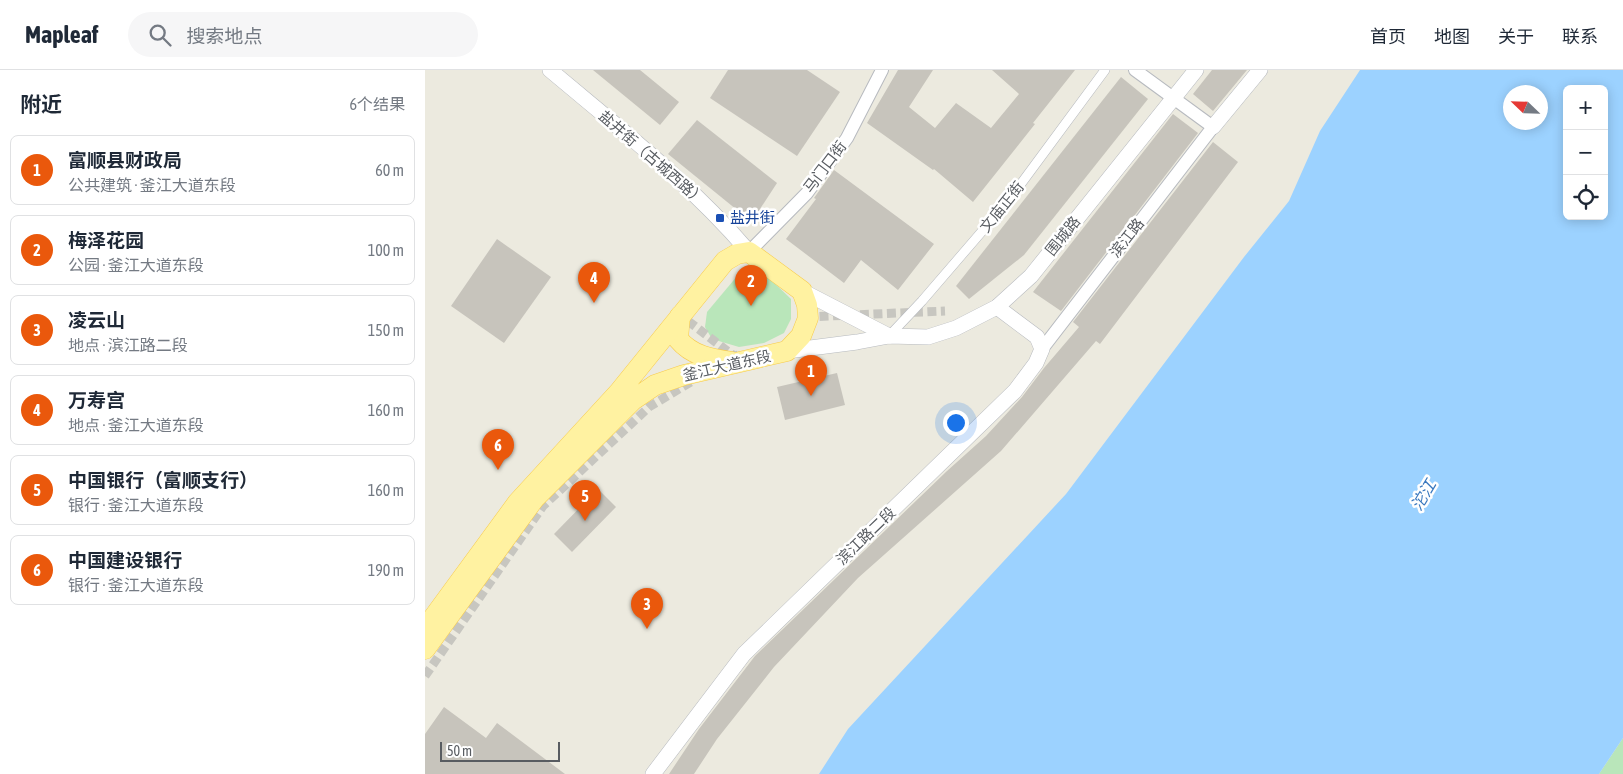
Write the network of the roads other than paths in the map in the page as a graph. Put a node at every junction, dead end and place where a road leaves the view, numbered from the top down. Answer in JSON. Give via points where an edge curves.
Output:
{"nodes":[{"id":1,"x":550,"y":70,"type":"edge"},
{"id":2,"x":882,"y":70,"type":"edge"},
{"id":3,"x":1105,"y":70,"type":"edge"},
{"id":4,"x":1135,"y":70,"type":"edge"},
{"id":5,"x":1196,"y":70,"type":"edge"},
{"id":6,"x":1260,"y":70,"type":"edge"},
{"id":7,"x":1173,"y":98,"type":"junction"},
{"id":8,"x":1213,"y":127,"type":"junction"},
{"id":9,"x":749,"y":252,"type":"junction"},
{"id":10,"x":802,"y":292,"type":"junction"},
{"id":11,"x":997,"y":307,"type":"junction"},
{"id":12,"x":680,"y":316,"type":"junction"},
{"id":13,"x":889,"y":336,"type":"junction"},
{"id":14,"x":1042,"y":349,"type":"junction"},
{"id":15,"x":787,"y":352,"type":"junction"},
{"id":16,"x":738,"y":363,"type":"junction"},
{"id":17,"x":425,"y":629,"type":"edge"},
{"id":18,"x":425,"y":648,"type":"edge"},
{"id":19,"x":653,"y":774,"type":"edge"}],
"edges":[{"from":1,"to":9,"type":"street","name":"盐井街（古城西路）","via":[[658,160],[721,218]]},
{"from":2,"to":9,"type":"street","name":"马门口街","via":[[847,138],[807,193]]},
{"from":3,"to":13,"type":"street","name":"文庙正街","via":[[1009,200]]},
{"from":4,"to":7,"type":"street"},
{"from":5,"to":7,"type":"street","name":"围城路"},
{"from":6,"to":8,"type":"street"},
{"from":7,"to":8,"type":"street"},
{"from":7,"to":11,"type":"street","name":"围城路","via":[[1031,276]]},
{"from":8,"to":14,"type":"street","name":"滨江路"},
{"from":9,"to":10,"type":"main road"},
{"from":9,"to":12,"type":"main road","via":[[737,254],[725,262]]},
{"from":10,"to":13,"type":"street"},
{"from":10,"to":15,"type":"main road","name":"釜江大道东段","via":[[807,318],[801,336]]},
{"from":11,"to":13,"type":"street","name":"围城路","via":[[956,328],[928,337]]},
{"from":11,"to":14,"type":"street","via":[[1037,337]]},
{"from":12,"to":16,"type":"main road","via":[[678,338],[686,348]]},
{"from":12,"to":17,"type":"main road","via":[[619,392],[518,502]]},
{"from":13,"to":15,"type":"street"},
{"from":14,"to":19,"type":"street","name":"滨江路二段","via":[[1036,363],[1015,391],[744,654]]},
{"from":15,"to":16,"type":"main road","name":"釜江大道东段"},
{"from":16,"to":18,"type":"main road","name":"釜江大道东段","via":[[655,385],[633,400],[534,499]]}]}
